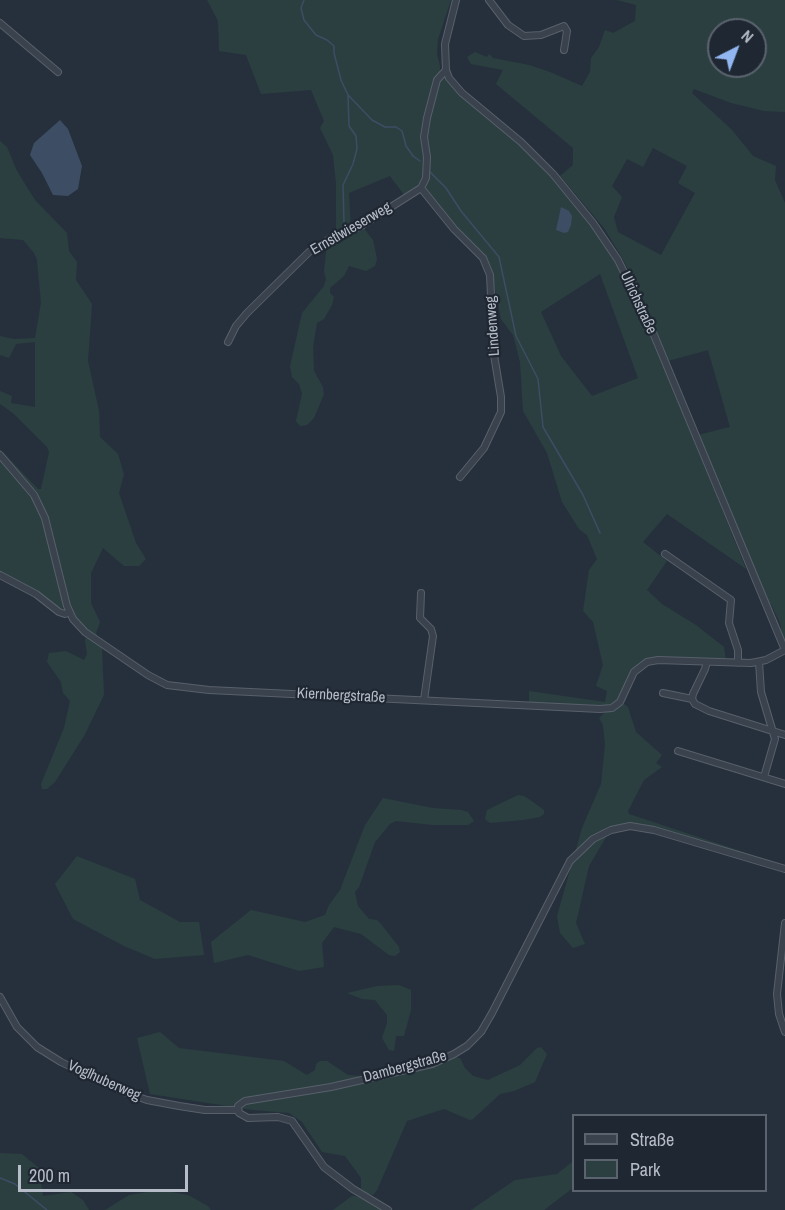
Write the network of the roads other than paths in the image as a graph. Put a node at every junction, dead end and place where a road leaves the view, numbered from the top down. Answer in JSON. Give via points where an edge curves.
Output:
{"nodes":[{"id":1,"x":456,"y":0,"type":"edge"},
{"id":2,"x":489,"y":0,"type":"edge"},
{"id":3,"x":0,"y":23,"type":"edge"},
{"id":4,"x":564,"y":50,"type":"dead end"},
{"id":5,"x":446,"y":70,"type":"junction"},
{"id":6,"x":58,"y":72,"type":"dead end"},
{"id":7,"x":421,"y":188,"type":"junction"},
{"id":8,"x":228,"y":342,"type":"dead end"},
{"id":9,"x":0,"y":455,"type":"edge"},
{"id":10,"x":460,"y":477,"type":"dead end"},
{"id":11,"x":665,"y":554,"type":"dead end"},
{"id":12,"x":0,"y":575,"type":"edge"},
{"id":13,"x":422,"y":593,"type":"dead end"},
{"id":14,"x":69,"y":612,"type":"junction"},
{"id":15,"x":785,"y":650,"type":"edge"},
{"id":16,"x":707,"y":662,"type":"junction"},
{"id":17,"x":759,"y":662,"type":"junction"},
{"id":18,"x":738,"y":663,"type":"junction"},
{"id":19,"x":663,"y":693,"type":"dead end"},
{"id":20,"x":692,"y":699,"type":"junction"},
{"id":21,"x":424,"y":700,"type":"junction"},
{"id":22,"x":774,"y":732,"type":"junction"},
{"id":23,"x":785,"y":735,"type":"edge"},
{"id":24,"x":678,"y":752,"type":"dead end"},
{"id":25,"x":765,"y":777,"type":"junction"},
{"id":26,"x":785,"y":784,"type":"edge"},
{"id":27,"x":785,"y":869,"type":"edge"},
{"id":28,"x":785,"y":923,"type":"edge"},
{"id":29,"x":0,"y":997,"type":"edge"},
{"id":30,"x":785,"y":1032,"type":"edge"},
{"id":31,"x":237,"y":1110,"type":"junction"},
{"id":32,"x":388,"y":1210,"type":"edge"}],
"edges":[{"from":1,"to":5,"type":"street","via":[[445,44]]},
{"from":2,"to":4,"type":"street","via":[[508,24],[524,36],[541,35],[564,26]]},
{"from":3,"to":6,"type":"street"},
{"from":5,"to":7,"type":"street","via":[[437,80],[427,117],[426,178]]},
{"from":5,"to":15,"type":"street","name":"Ulrichstraße","via":[[462,93],[553,174],[618,260],[645,315]]},
{"from":7,"to":8,"type":"street","name":"Ernstlwieserweg","via":[[361,226],[309,252],[236,326]]},
{"from":7,"to":10,"type":"street","name":"Lindenweg","via":[[483,258],[490,275],[501,412],[484,448]]},
{"from":9,"to":14,"type":"street","name":"Kiernbergstraße","via":[[34,495],[45,518]]},
{"from":11,"to":18,"type":"street","via":[[731,600],[729,623]]},
{"from":12,"to":14,"type":"street","via":[[36,594],[59,612]]},
{"from":13,"to":21,"type":"street","via":[[420,618],[433,636]]},
{"from":14,"to":21,"type":"street","name":"Kiernbergstraße","via":[[85,632],[167,684],[209,690]]},
{"from":15,"to":17,"type":"street","name":"Kiernbergstraße"},
{"from":16,"to":18,"type":"street","name":"Kiernbergstraße"},
{"from":16,"to":20,"type":"street"},
{"from":16,"to":21,"type":"street","name":"Kiernbergstraße","via":[[647,662],[634,672],[620,702],[612,708]]},
{"from":17,"to":18,"type":"street","name":"Kiernbergstraße"},
{"from":17,"to":22,"type":"street","via":[[761,692]]},
{"from":19,"to":20,"type":"street"},
{"from":20,"to":22,"type":"street","via":[[701,708]]},
{"from":22,"to":23,"type":"street"},
{"from":22,"to":25,"type":"street"},
{"from":24,"to":25,"type":"street"},
{"from":25,"to":26,"type":"street"},
{"from":27,"to":31,"type":"street","name":"Dambergstraße","via":[[654,830],[630,826],[611,830],[584,846],[570,861],[492,1013],[467,1046],[432,1064],[331,1087],[244,1101]]},
{"from":28,"to":30,"type":"street","via":[[777,994]]},
{"from":29,"to":31,"type":"street","name":"Voglhuberweg","via":[[17,1027],[37,1047],[61,1062],[147,1100],[205,1110]]},
{"from":31,"to":32,"type":"street","via":[[248,1118],[278,1117],[292,1121],[330,1172]]}]}
